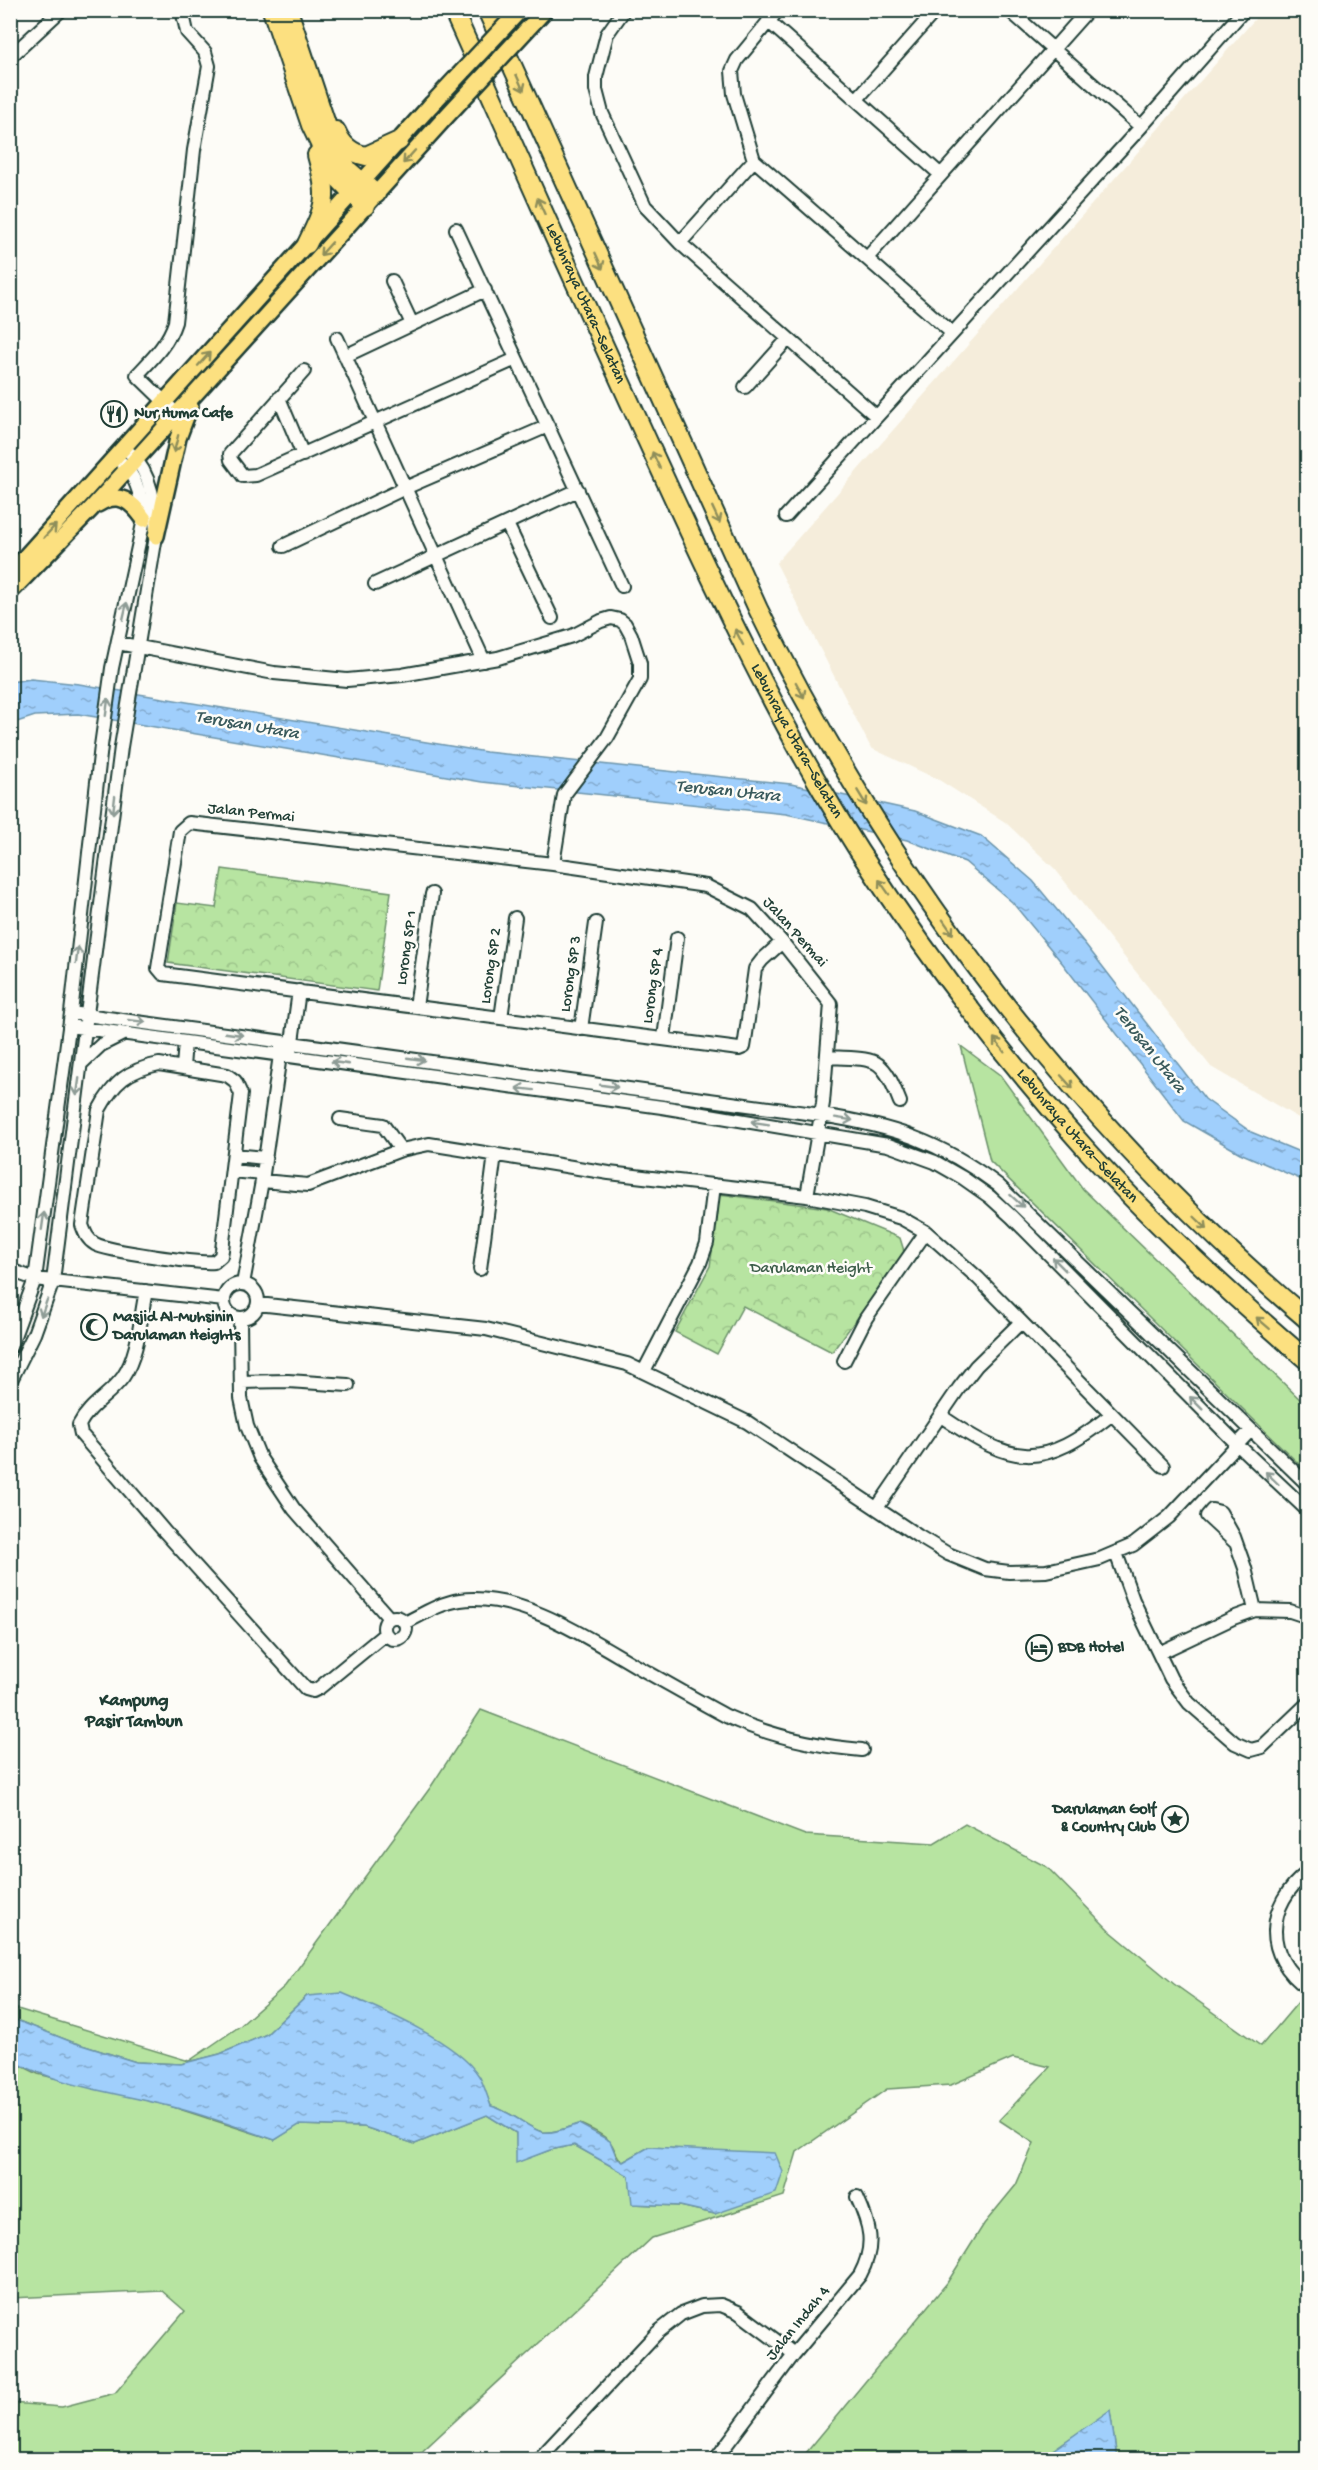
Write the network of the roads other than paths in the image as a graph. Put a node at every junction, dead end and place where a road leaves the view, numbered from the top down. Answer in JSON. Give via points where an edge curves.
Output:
{"nodes":[{"id":1,"x":61,"y":10,"type":"edge"},
{"id":2,"x":182,"y":10,"type":"edge"},
{"id":3,"x":272,"y":10,"type":"edge"},
{"id":4,"x":288,"y":10,"type":"edge"},
{"id":5,"x":453,"y":10,"type":"edge"},
{"id":6,"x":487,"y":10,"type":"edge"},
{"id":7,"x":520,"y":10,"type":"edge"},
{"id":8,"x":545,"y":10,"type":"edge"},
{"id":9,"x":624,"y":10,"type":"edge"},
{"id":10,"x":778,"y":10,"type":"edge"},
{"id":11,"x":936,"y":10,"type":"edge"},
{"id":12,"x":1009,"y":10,"type":"edge"},
{"id":13,"x":1088,"y":10,"type":"edge"},
{"id":14,"x":1244,"y":10,"type":"edge"},
{"id":15,"x":768,"y":21,"type":"junction"},
{"id":16,"x":291,"y":42,"type":"junction"},
{"id":17,"x":1053,"y":49,"type":"junction"},
{"id":18,"x":10,"y":57,"type":"edge"},
{"id":19,"x":856,"y":99,"type":"junction"},
{"id":20,"x":1141,"y":127,"type":"junction"},
{"id":21,"x":399,"y":141,"type":"junction"},
{"id":22,"x":754,"y":160,"type":"junction"},
{"id":23,"x":941,"y":175,"type":"junction"},
{"id":24,"x":364,"y":194,"type":"junction"},
{"id":25,"x":456,"y":230,"type":"dead end"},
{"id":26,"x":680,"y":243,"type":"junction"},
{"id":27,"x":307,"y":244,"type":"junction"},
{"id":28,"x":867,"y":258,"type":"junction"},
{"id":29,"x":392,"y":281,"type":"dead end"},
{"id":30,"x":485,"y":290,"type":"junction"},
{"id":31,"x":412,"y":324,"type":"junction"},
{"id":32,"x":952,"y":333,"type":"junction"},
{"id":33,"x":337,"y":338,"type":"dead end"},
{"id":34,"x":788,"y":339,"type":"junction"},
{"id":35,"x":345,"y":356,"type":"junction"},
{"id":36,"x":516,"y":359,"type":"junction"},
{"id":37,"x":304,"y":371,"type":"dead end"},
{"id":38,"x":745,"y":387,"type":"dead end"},
{"id":39,"x":198,"y":390,"type":"junction"},
{"id":40,"x":279,"y":398,"type":"junction"},
{"id":41,"x":165,"y":403,"type":"junction"},
{"id":42,"x":177,"y":414,"type":"junction"},
{"id":43,"x":876,"y":416,"type":"junction"},
{"id":44,"x":375,"y":423,"type":"junction"},
{"id":45,"x":548,"y":426,"type":"junction"},
{"id":46,"x":303,"y":455,"type":"junction"},
{"id":47,"x":126,"y":458,"type":"junction"},
{"id":48,"x":405,"y":488,"type":"junction"},
{"id":49,"x":578,"y":490,"type":"junction"},
{"id":50,"x":91,"y":509,"type":"junction"},
{"id":51,"x":786,"y":516,"type":"dead end"},
{"id":52,"x":144,"y":519,"type":"junction"},
{"id":53,"x":507,"y":524,"type":"junction"},
{"id":54,"x":156,"y":536,"type":"junction"},
{"id":55,"x":283,"y":546,"type":"dead end"},
{"id":56,"x":436,"y":557,"type":"junction"},
{"id":57,"x":10,"y":574,"type":"edge"},
{"id":58,"x":375,"y":584,"type":"dead end"},
{"id":59,"x":622,"y":586,"type":"dead end"},
{"id":60,"x":10,"y":592,"type":"edge"},
{"id":61,"x":552,"y":618,"type":"dead end"},
{"id":62,"x":118,"y":643,"type":"junction"},
{"id":63,"x":136,"y":646,"type":"junction"},
{"id":64,"x":484,"y":661,"type":"junction"},
{"id":65,"x":553,"y":864,"type":"junction"},
{"id":66,"x":432,"y":894,"type":"dead end"},
{"id":67,"x":515,"y":918,"type":"dead end"},
{"id":68,"x":596,"y":923,"type":"dead end"},
{"id":69,"x":677,"y":938,"type":"dead end"},
{"id":70,"x":782,"y":942,"type":"junction"},
{"id":71,"x":299,"y":991,"type":"junction"},
{"id":72,"x":416,"y":1007,"type":"junction"},
{"id":73,"x":70,"y":1013,"type":"junction"},
{"id":74,"x":88,"y":1015,"type":"junction"},
{"id":75,"x":501,"y":1018,"type":"junction"},
{"id":76,"x":69,"y":1026,"type":"junction"},
{"id":77,"x":85,"y":1029,"type":"junction"},
{"id":78,"x":581,"y":1029,"type":"junction"},
{"id":79,"x":124,"y":1033,"type":"junction"},
{"id":80,"x":664,"y":1038,"type":"junction"},
{"id":81,"x":287,"y":1041,"type":"junction"},
{"id":82,"x":185,"y":1042,"type":"junction"},
{"id":83,"x":285,"y":1055,"type":"junction"},
{"id":84,"x":828,"y":1057,"type":"junction"},
{"id":85,"x":81,"y":1064,"type":"junction"},
{"id":86,"x":183,"y":1066,"type":"junction"},
{"id":87,"x":900,"y":1102,"type":"dead end"},
{"id":88,"x":821,"y":1115,"type":"junction"},
{"id":89,"x":340,"y":1119,"type":"dead end"},
{"id":90,"x":818,"y":1132,"type":"junction"},
{"id":91,"x":401,"y":1150,"type":"junction"},
{"id":92,"x":234,"y":1155,"type":"junction"},
{"id":93,"x":495,"y":1155,"type":"junction"},
{"id":94,"x":265,"y":1158,"type":"junction"},
{"id":95,"x":232,"y":1171,"type":"junction"},
{"id":96,"x":262,"y":1178,"type":"junction"},
{"id":97,"x":714,"y":1185,"type":"junction"},
{"id":98,"x":807,"y":1196,"type":"junction"},
{"id":99,"x":926,"y":1232,"type":"junction"},
{"id":100,"x":480,"y":1269,"type":"dead end"},
{"id":101,"x":10,"y":1270,"type":"edge"},
{"id":102,"x":35,"y":1279,"type":"junction"},
{"id":103,"x":53,"y":1281,"type":"junction"},
{"id":104,"x":243,"y":1284,"type":"junction"},
{"id":105,"x":146,"y":1291,"type":"junction"},
{"id":106,"x":224,"y":1300,"type":"junction"},
{"id":107,"x":258,"y":1304,"type":"junction"},
{"id":108,"x":240,"y":1319,"type":"junction"},
{"id":109,"x":1308,"y":1320,"type":"edge"},
{"id":110,"x":1021,"y":1322,"type":"junction"},
{"id":111,"x":10,"y":1347,"type":"edge"},
{"id":112,"x":844,"y":1361,"type":"dead end"},
{"id":113,"x":1308,"y":1361,"type":"edge"},
{"id":114,"x":644,"y":1371,"type":"junction"},
{"id":115,"x":10,"y":1382,"type":"edge"},
{"id":116,"x":241,"y":1382,"type":"junction"},
{"id":117,"x":348,"y":1385,"type":"dead end"},
{"id":118,"x":1112,"y":1414,"type":"junction"},
{"id":119,"x":941,"y":1416,"type":"junction"},
{"id":120,"x":1251,"y":1430,"type":"junction"},
{"id":121,"x":1237,"y":1444,"type":"junction"},
{"id":122,"x":1163,"y":1466,"type":"dead end"},
{"id":123,"x":1308,"y":1485,"type":"edge"},
{"id":124,"x":877,"y":1508,"type":"junction"},
{"id":125,"x":1308,"y":1511,"type":"edge"},
{"id":126,"x":1236,"y":1544,"type":"dead end"},
{"id":127,"x":1116,"y":1552,"type":"junction"},
{"id":128,"x":1255,"y":1610,"type":"junction"},
{"id":129,"x":1308,"y":1617,"type":"edge"},
{"id":130,"x":389,"y":1618,"type":"junction"},
{"id":131,"x":405,"y":1623,"type":"junction"},
{"id":132,"x":385,"y":1634,"type":"junction"},
{"id":133,"x":1159,"y":1653,"type":"junction"},
{"id":134,"x":1308,"y":1702,"type":"edge"},
{"id":135,"x":862,"y":1750,"type":"dead end"},
{"id":136,"x":1308,"y":1872,"type":"edge"},
{"id":137,"x":1308,"y":1988,"type":"edge"},
{"id":138,"x":857,"y":2197,"type":"dead end"},
{"id":139,"x":794,"y":2354,"type":"junction"},
{"id":140,"x":538,"y":2460,"type":"edge"},
{"id":141,"x":715,"y":2460,"type":"edge"}],
"edges":[{"from":1,"to":18,"type":"street"},
{"from":2,"to":41,"type":"street","via":[[187,32],[205,52],[209,66],[194,150],[175,322],[162,348],[137,375]]},
{"from":3,"to":16,"type":"highway"},
{"from":4,"to":16,"type":"highway"},
{"from":113,"to":5,"type":"highway","name":"Lebuhraya Utara–Selatan","one_way":true,"via":[[1165,1231],[1083,1146],[956,990],[860,852],[806,763],[710,577]]},
{"from":6,"to":109,"type":"highway","name":"Lebuhraya Utara–Selatan","one_way":true,"via":[[758,609],[890,845],[964,951],[1059,1073],[1165,1188]]},
{"from":7,"to":21,"type":"main road","bridge":true},
{"from":8,"to":24,"type":"main road","one_way":true,"bridge":true,"via":[[443,120]]},
{"from":9,"to":26,"type":"street","via":[[607,34],[596,90],[602,113],[645,206]]},
{"from":10,"to":15,"type":"street"},
{"from":11,"to":19,"type":"street"},
{"from":12,"to":17,"type":"street"},
{"from":13,"to":17,"type":"street"},
{"from":14,"to":20,"type":"street"},
{"from":15,"to":19,"type":"street"},
{"from":15,"to":22,"type":"street","via":[[732,71],[734,94]]},
{"from":16,"to":21,"type":"highway","via":[[344,146],[366,156]]},
{"from":16,"to":24,"type":"highway","via":[[330,166]]},
{"from":16,"to":27,"type":"highway","via":[[325,182],[322,214]]},
{"from":17,"to":20,"type":"street"},
{"from":17,"to":23,"type":"street"},
{"from":19,"to":23,"type":"street"},
{"from":20,"to":32,"type":"street"},
{"from":21,"to":24,"type":"main road"},
{"from":22,"to":26,"type":"street"},
{"from":22,"to":28,"type":"street"},
{"from":23,"to":28,"type":"street"},
{"from":24,"to":27,"type":"main road"},
{"from":24,"to":39,"type":"main road","one_way":true},
{"from":25,"to":30,"type":"street"},
{"from":26,"to":34,"type":"street"},
{"from":41,"to":27,"type":"main road","one_way":true},
{"from":28,"to":32,"type":"street"},
{"from":29,"to":31,"type":"street"},
{"from":30,"to":31,"type":"street"},
{"from":30,"to":36,"type":"street"},
{"from":31,"to":35,"type":"street"},
{"from":32,"to":43,"type":"street"},
{"from":33,"to":35,"type":"street"},
{"from":34,"to":38,"type":"street"},
{"from":34,"to":43,"type":"street"},
{"from":35,"to":44,"type":"street"},
{"from":36,"to":44,"type":"street"},
{"from":36,"to":45,"type":"street"},
{"from":37,"to":40,"type":"street"},
{"from":39,"to":42,"type":"main road"},
{"from":39,"to":54,"type":"main road","one_way":true,"via":[[178,438]]},
{"from":40,"to":46,"type":"street"},
{"from":40,"to":46,"type":"street","via":[[233,448],[231,460],[247,477]]},
{"from":41,"to":42,"type":"street"},
{"from":41,"to":47,"type":"main road"},
{"from":42,"to":47,"type":"main road"},
{"from":43,"to":51,"type":"street"},
{"from":44,"to":46,"type":"street"},
{"from":44,"to":48,"type":"street"},
{"from":45,"to":48,"type":"street"},
{"from":45,"to":49,"type":"street"},
{"from":47,"to":50,"type":"main road"},
{"from":47,"to":52,"type":"street","via":[[142,501]]},
{"from":47,"to":54,"type":"street","via":[[151,489]]},
{"from":57,"to":47,"type":"main road","one_way":true},
{"from":48,"to":55,"type":"street"},
{"from":48,"to":56,"type":"street"},
{"from":49,"to":53,"type":"street"},
{"from":49,"to":59,"type":"street"},
{"from":50,"to":52,"type":"main road","via":[[104,501],[121,498],[134,505]]},
{"from":50,"to":60,"type":"main road"},
{"from":62,"to":52,"type":"street","one_way":true},
{"from":53,"to":56,"type":"street"},
{"from":53,"to":61,"type":"street"},
{"from":54,"to":63,"type":"street"},
{"from":56,"to":58,"type":"street"},
{"from":56,"to":64,"type":"street"},
{"from":62,"to":63,"type":"street"},
{"from":73,"to":62,"type":"street","one_way":true,"via":[[101,746]]},
{"from":63,"to":64,"type":"street","via":[[274,673],[346,680]]},
{"from":63,"to":74,"type":"street","one_way":true},
{"from":64,"to":65,"type":"street","via":[[557,641],[611,618],[625,624],[638,655],[640,679],[598,750],[564,795]]},
{"from":65,"to":70,"type":"street","name":"Jalan Permai","via":[[706,886],[752,909]]},
{"from":65,"to":71,"type":"street","name":"Jalan Permai","via":[[189,823],[183,826],[160,972]]},
{"from":66,"to":72,"type":"street","name":"Lorong SP 1"},
{"from":67,"to":75,"type":"street","name":"Lorong SP 2"},
{"from":68,"to":78,"type":"street","name":"Lorong SP 3"},
{"from":69,"to":80,"type":"street","name":"Lorong SP 4"},
{"from":70,"to":80,"type":"street","name":"Jalan Permai","via":[[755,969],[744,1047]]},
{"from":70,"to":84,"type":"street","name":"Jalan Permai","via":[[831,1004]]},
{"from":71,"to":72,"type":"street","name":"Jalan Permai"},
{"from":71,"to":81,"type":"street"},
{"from":72,"to":75,"type":"street","name":"Jalan Permai"},
{"from":73,"to":74,"type":"street"},
{"from":73,"to":76,"type":"street"},
{"from":74,"to":77,"type":"street"},
{"from":74,"to":81,"type":"street","one_way":true},
{"from":75,"to":78,"type":"street","name":"Jalan Permai"},
{"from":76,"to":77,"type":"street"},
{"from":102,"to":76,"type":"street","one_way":true},
{"from":77,"to":79,"type":"street"},
{"from":77,"to":85,"type":"street"},
{"from":78,"to":80,"type":"street","name":"Jalan Permai"},
{"from":79,"to":82,"type":"street"},
{"from":79,"to":85,"type":"street","via":[[101,1045]]},
{"from":81,"to":83,"type":"street"},
{"from":81,"to":88,"type":"street","one_way":true},
{"from":82,"to":83,"type":"street"},
{"from":82,"to":86,"type":"street"},
{"from":90,"to":83,"type":"street","one_way":true},
{"from":83,"to":94,"type":"street"},
{"from":84,"to":87,"type":"street","via":[[878,1063],[890,1076]]},
{"from":84,"to":88,"type":"street","name":"Jalan Permai"},
{"from":85,"to":103,"type":"street","one_way":true},
{"from":86,"to":92,"type":"street","via":[[227,1075],[239,1087]]},
{"from":86,"to":95,"type":"street","via":[[159,1064],[139,1068],[120,1080],[106,1097],[99,1110],[82,1225],[86,1236],[108,1248],[214,1262],[221,1256]]},
{"from":88,"to":90,"type":"street","name":"Jalan Permai"},
{"from":88,"to":120,"type":"street","one_way":true,"via":[[907,1133],[980,1171],[1022,1206]]},
{"from":89,"to":91,"type":"street","via":[[383,1125]]},
{"from":90,"to":98,"type":"street","name":"Jalan Permai"},
{"from":121,"to":90,"type":"street","one_way":true,"via":[[990,1197],[926,1159],[888,1145]]},
{"from":91,"to":93,"type":"street","via":[[429,1144]]},
{"from":91,"to":96,"type":"street","via":[[308,1185]]},
{"from":92,"to":94,"type":"street"},
{"from":92,"to":95,"type":"street"},
{"from":93,"to":97,"type":"street"},
{"from":93,"to":100,"type":"street"},
{"from":94,"to":96,"type":"street"},
{"from":95,"to":96,"type":"street"},
{"from":96,"to":104,"type":"street"},
{"from":97,"to":98,"type":"street"},
{"from":97,"to":114,"type":"street","via":[[707,1243],[700,1263]]},
{"from":98,"to":99,"type":"street","via":[[866,1207],[901,1218]]},
{"from":99,"to":110,"type":"street"},
{"from":99,"to":112,"type":"street","via":[[866,1318]]},
{"from":101,"to":102,"type":"street"},
{"from":102,"to":103,"type":"street"},
{"from":102,"to":111,"type":"street"},
{"from":103,"to":105,"type":"street"},
{"from":103,"to":115,"type":"street","one_way":true,"via":[[34,1334]]},
{"from":104,"to":106,"type":"street","via":[[232,1286]]},
{"from":104,"to":107,"type":"street","via":[[253,1288]]},
{"from":105,"to":106,"type":"street"},
{"from":105,"to":132,"type":"street","via":[[129,1367],[122,1379],[86,1412],[79,1425],[81,1434],[306,1689],[320,1688]]},
{"from":106,"to":108,"type":"street","via":[[229,1315]]},
{"from":107,"to":108,"type":"street","via":[[254,1313]]},
{"from":107,"to":114,"type":"street","via":[[486,1329],[604,1357]]},
{"from":108,"to":116,"type":"street"},
{"from":110,"to":118,"type":"street"},
{"from":110,"to":119,"type":"street","via":[[976,1366]]},
{"from":114,"to":124,"type":"street","via":[[747,1422]]},
{"from":116,"to":117,"type":"street"},
{"from":116,"to":130,"type":"street","via":[[247,1426],[267,1471]]},
{"from":118,"to":119,"type":"street","via":[[1074,1442],[1032,1455],[994,1448]]},
{"from":118,"to":122,"type":"street"},
{"from":119,"to":124,"type":"street"},
{"from":120,"to":121,"type":"street"},
{"from":120,"to":123,"type":"street"},
{"from":125,"to":121,"type":"street","one_way":true},
{"from":121,"to":127,"type":"street","via":[[1152,1532]]},
{"from":124,"to":127,"type":"street","via":[[948,1554],[985,1569],[1046,1571]]},
{"from":126,"to":128,"type":"street"},
{"from":127,"to":133,"type":"street","via":[[1133,1600]]},
{"from":128,"to":129,"type":"street","via":[[1297,1612]]},
{"from":128,"to":133,"type":"street"},
{"from":130,"to":131,"type":"street","via":[[400,1618]]},
{"from":130,"to":132,"type":"street","via":[[384,1624]]},
{"from":131,"to":132,"type":"street","via":[[404,1634],[398,1639]]},
{"from":131,"to":135,"type":"street","via":[[462,1600],[512,1606],[564,1626],[749,1726],[820,1746]]},
{"from":133,"to":134,"type":"street","via":[[1171,1679],[1189,1703],[1245,1749],[1267,1744]]},
{"from":136,"to":137,"type":"street","via":[[1289,1890],[1273,1931],[1287,1968]]},
{"from":138,"to":139,"type":"street","name":"Jalan Indah 4","via":[[871,2234],[862,2269]]},
{"from":139,"to":140,"type":"street","via":[[738,2312],[721,2305],[681,2313],[657,2333]]},
{"from":139,"to":141,"type":"street","name":"Jalan Indah 4"}]}
